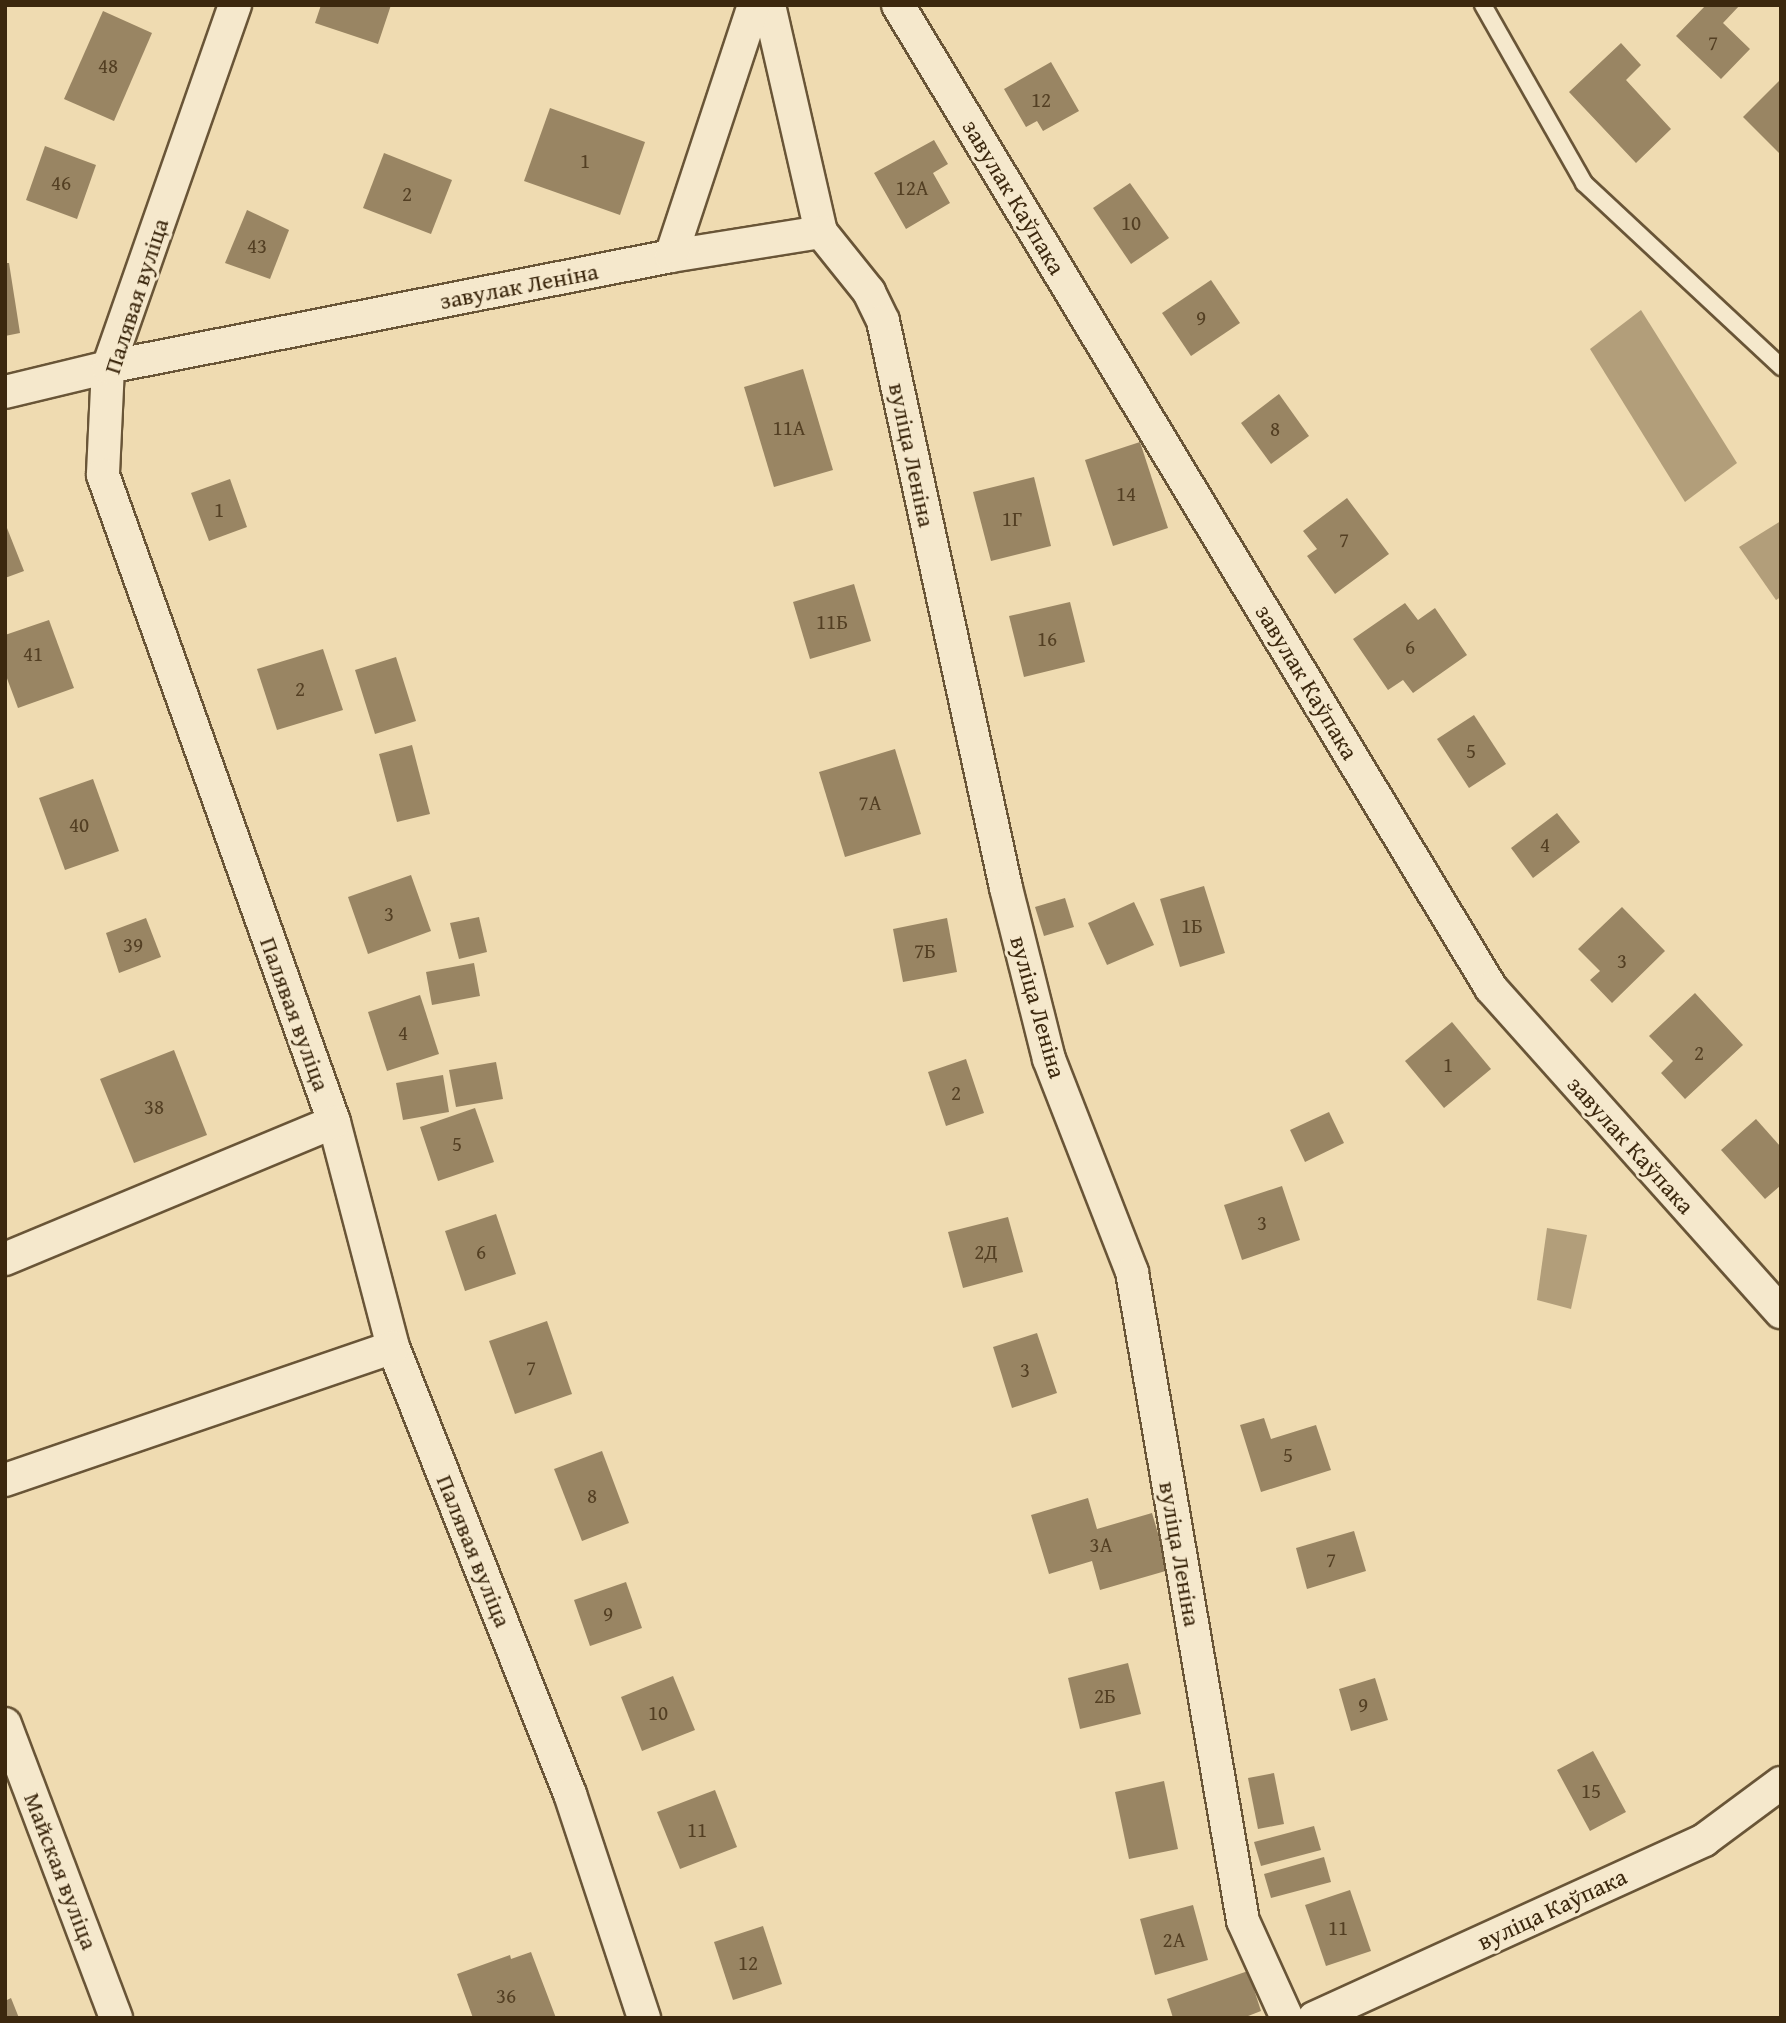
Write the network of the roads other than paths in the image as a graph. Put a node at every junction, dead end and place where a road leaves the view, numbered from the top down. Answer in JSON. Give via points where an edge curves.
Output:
{"nodes":[{"id":1,"x":235,"y":5,"type":"edge"},
{"id":2,"x":754,"y":5,"type":"edge"},
{"id":3,"x":769,"y":5,"type":"edge"},
{"id":4,"x":898,"y":5,"type":"edge"},
{"id":5,"x":1483,"y":5,"type":"edge"},
{"id":6,"x":821,"y":232,"type":"junction"},
{"id":7,"x":671,"y":256,"type":"junction"},
{"id":8,"x":108,"y":367,"type":"junction"},
{"id":9,"x":1781,"y":367,"type":"edge"},
{"id":10,"x":5,"y":392,"type":"edge"},
{"id":11,"x":334,"y":1122,"type":"junction"},
{"id":12,"x":5,"y":1259,"type":"edge"},
{"id":13,"x":1781,"y":1312,"type":"edge"},
{"id":14,"x":393,"y":1347,"type":"junction"},
{"id":15,"x":5,"y":1480,"type":"edge"},
{"id":16,"x":5,"y":1724,"type":"edge"},
{"id":17,"x":1781,"y":1783,"type":"edge"},
{"id":18,"x":116,"y":2018,"type":"edge"},
{"id":19,"x":644,"y":2018,"type":"edge"},
{"id":20,"x":1287,"y":2018,"type":"edge"},
{"id":21,"x":1314,"y":2018,"type":"edge"}],
"edges":[{"from":1,"to":8,"type":"street","name":"Палявая вуліца"},
{"from":2,"to":7,"type":"street"},
{"from":3,"to":6,"type":"street","name":"вуліца Леніна"},
{"from":4,"to":13,"type":"street","name":"завулак Каўпака","via":[[1491,988]]},
{"from":5,"to":9,"type":"lane","via":[[1584,183]]},
{"from":6,"to":7,"type":"street","name":"завулак Леніна"},
{"from":6,"to":20,"type":"street","name":"вуліца Леніна","via":[[869,292],[883,321],[1006,888],[1049,1059],[1132,1272],[1243,1921]]},
{"from":7,"to":8,"type":"street","name":"завулак Леніна"},
{"from":8,"to":10,"type":"street","name":"завулак Леніна"},
{"from":8,"to":11,"type":"street","name":"Палявая вуліца","via":[[103,475]]},
{"from":11,"to":12,"type":"street"},
{"from":11,"to":14,"type":"street","name":"Палявая вуліца"},
{"from":14,"to":15,"type":"street"},
{"from":14,"to":19,"type":"street","name":"Палявая вуліца","via":[[570,1794]]},
{"from":16,"to":18,"type":"street","name":"Майская вуліца"},
{"from":17,"to":21,"type":"street","name":"вуліца Каўпака","via":[[1704,1840]]}]}
